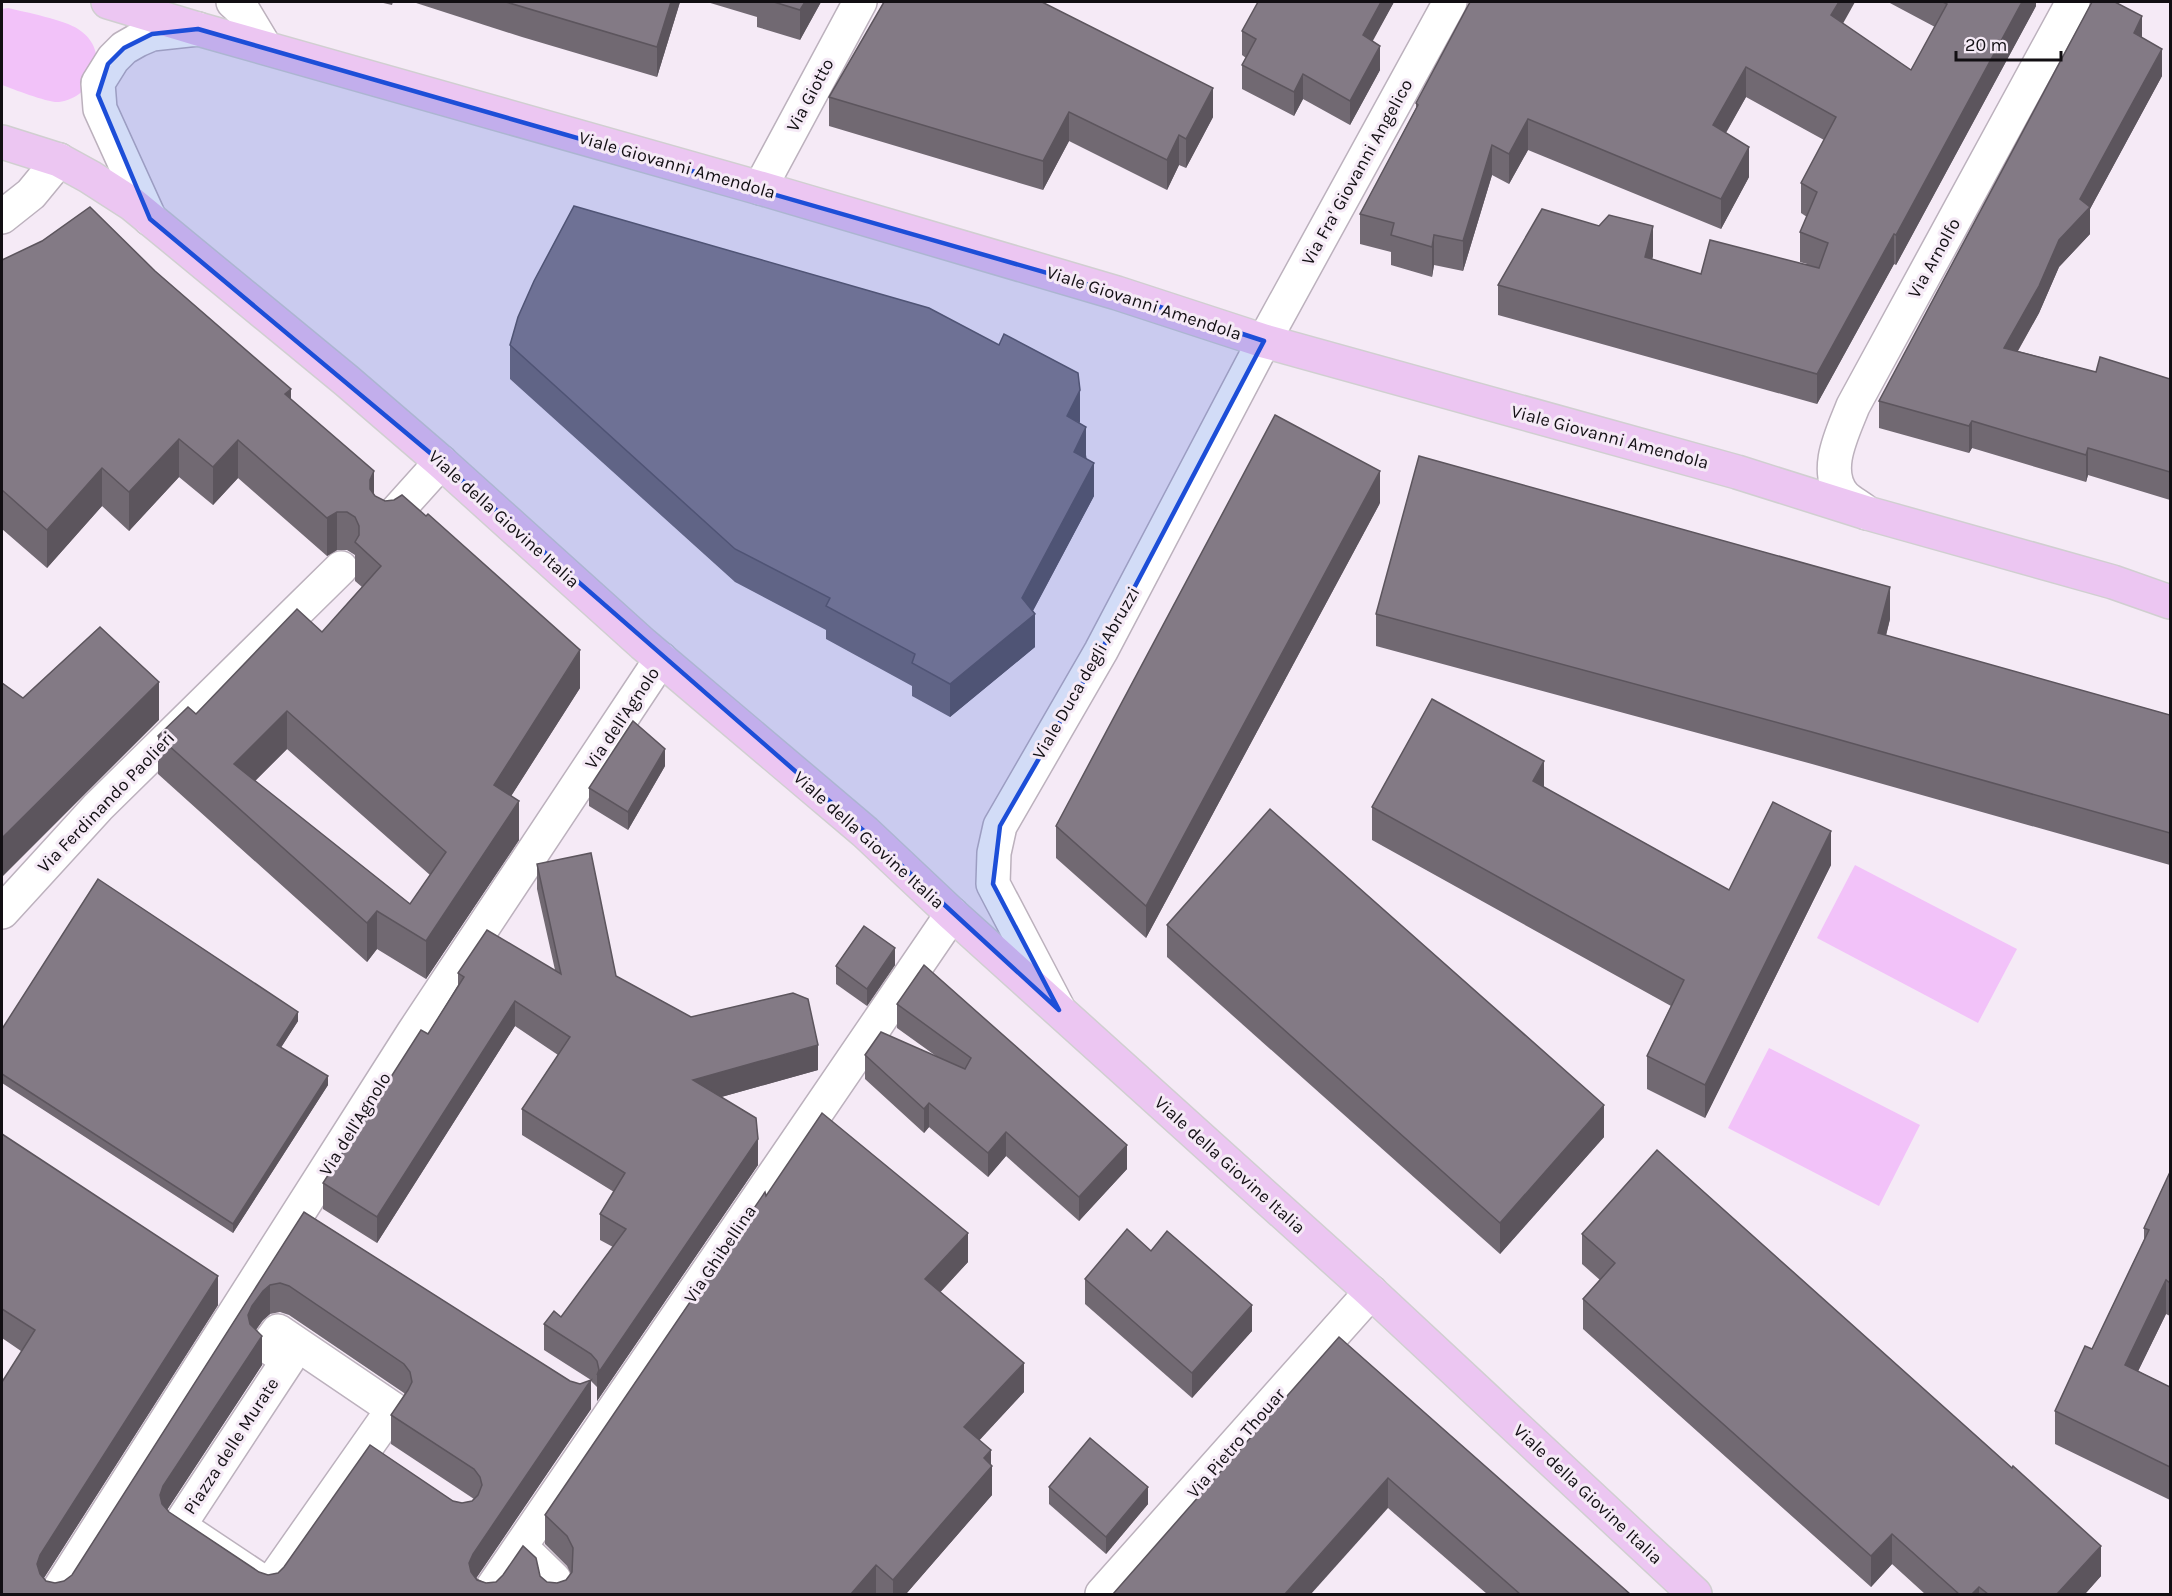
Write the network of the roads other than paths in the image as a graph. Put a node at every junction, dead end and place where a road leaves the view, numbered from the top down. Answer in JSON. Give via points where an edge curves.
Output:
{"nodes":[{"id":1,"x":114,"y":2,"type":"edge"},
{"id":2,"x":233,"y":2,"type":"edge"},
{"id":3,"x":861,"y":2,"type":"edge"},
{"id":4,"x":1450,"y":2,"type":"edge"},
{"id":5,"x":2073,"y":2,"type":"edge"},
{"id":6,"x":198,"y":29,"type":"junction"},
{"id":7,"x":265,"y":47,"type":"junction"},
{"id":8,"x":2,"y":142,"type":"edge"},
{"id":9,"x":59,"y":160,"type":"junction"},
{"id":10,"x":760,"y":188,"type":"junction"},
{"id":11,"x":2,"y":217,"type":"edge"},
{"id":12,"x":150,"y":219,"type":"junction"},
{"id":13,"x":1264,"y":341,"type":"junction"},
{"id":14,"x":441,"y":462,"type":"junction"},
{"id":15,"x":1867,"y":513,"type":"junction"},
{"id":16,"x":388,"y":521,"type":"edge"},
{"id":17,"x":341,"y":568,"type":"dead end"},
{"id":18,"x":2170,"y":602,"type":"edge"},
{"id":19,"x":661,"y":659,"type":"junction"},
{"id":20,"x":2,"y":912,"type":"edge"},
{"id":21,"x":952,"y":914,"type":"junction"},
{"id":22,"x":1059,"y":1010,"type":"junction"},
{"id":23,"x":298,"y":1215,"type":"junction"},
{"id":24,"x":325,"y":1232,"type":"edge"},
{"id":25,"x":1371,"y":1292,"type":"junction"},
{"id":26,"x":375,"y":1456,"type":"joint"},
{"id":27,"x":520,"y":1547,"type":"junction"},
{"id":28,"x":56,"y":1594,"type":"edge"},
{"id":29,"x":488,"y":1594,"type":"edge"},
{"id":30,"x":555,"y":1594,"type":"edge"},
{"id":31,"x":1102,"y":1594,"type":"edge"},
{"id":32,"x":1695,"y":1594,"type":"edge"}],
"edges":[{"from":1,"to":6,"type":"main road","name":"Viale Giovanni Amendola"},
{"from":2,"to":7,"type":"street","via":[[244,12]]},
{"from":3,"to":10,"type":"street","name":"Via Giotto"},
{"from":4,"to":13,"type":"street","name":"Via Fra' Giovanni Angelico"},
{"from":5,"to":15,"type":"street","name":"Via Arnolfo","via":[[1849,415],[1835,460],[1836,481],[1844,495]]},
{"from":6,"to":7,"type":"main road","name":"Viale Giovanni Amendola"},
{"from":6,"to":12,"type":"street","via":[[152,34],[138,40],[113,59],[98,83],[100,109]]},
{"from":7,"to":10,"type":"main road","name":"Viale Giovanni Amendola"},
{"from":8,"to":9,"type":"main road","name":"Viale della Giovine Italia"},
{"from":9,"to":11,"type":"street","via":[[31,194]]},
{"from":9,"to":12,"type":"main road","name":"Viale della Giovine Italia"},
{"from":10,"to":13,"type":"main road","name":"Viale Giovanni Amendola","via":[[1118,293]]},
{"from":12,"to":14,"type":"main road","name":"Viale della Giovine Italia"},
{"from":13,"to":15,"type":"main road","name":"Viale Giovanni Amendola","via":[[1737,472]]},
{"from":13,"to":22,"type":"street","name":"Viale Duca degli Abruzzi","via":[[1101,651],[1000,826],[993,884]]},
{"from":14,"to":16,"type":"street"},
{"from":14,"to":19,"type":"main road","name":"Viale della Giovine Italia"},
{"from":15,"to":18,"type":"main road","name":"Viale Giovanni Amendola","via":[[2113,582]]},
{"from":17,"to":20,"type":"street","name":"Via Ferdinando Paolieri","via":[[98,807]]},
{"from":19,"to":21,"type":"main road","name":"Viale della Giovine Italia","via":[[865,832]]},
{"from":19,"to":23,"type":"street","name":"Via dell'Agnolo","via":[[413,1033]]},
{"from":21,"to":22,"type":"main road","name":"Viale della Giovine Italia"},
{"from":21,"to":27,"type":"street","name":"Via Ghibellina","via":[[603,1410],[571,1457]]},
{"from":22,"to":25,"type":"main road","name":"Viale della Giovine Italia"},
{"from":23,"to":24,"type":"street"},
{"from":23,"to":28,"type":"street","name":"Via dell'Agnolo","via":[[276,1267],[136,1487]]},
{"from":25,"to":31,"type":"street","name":"Via Pietro Thouar"},
{"from":25,"to":32,"type":"main road","name":"Viale della Giovine Italia"},
{"from":26,"to":26,"type":"street","name":"Piazza delle Murate","via":[[393,1409],[278,1331],[267,1346],[288,1360],[179,1526],[268,1586]]},
{"from":27,"to":29,"type":"street","name":"Via Ghibellina"},
{"from":27,"to":30,"type":"street","via":[[554,1579]]}]}
